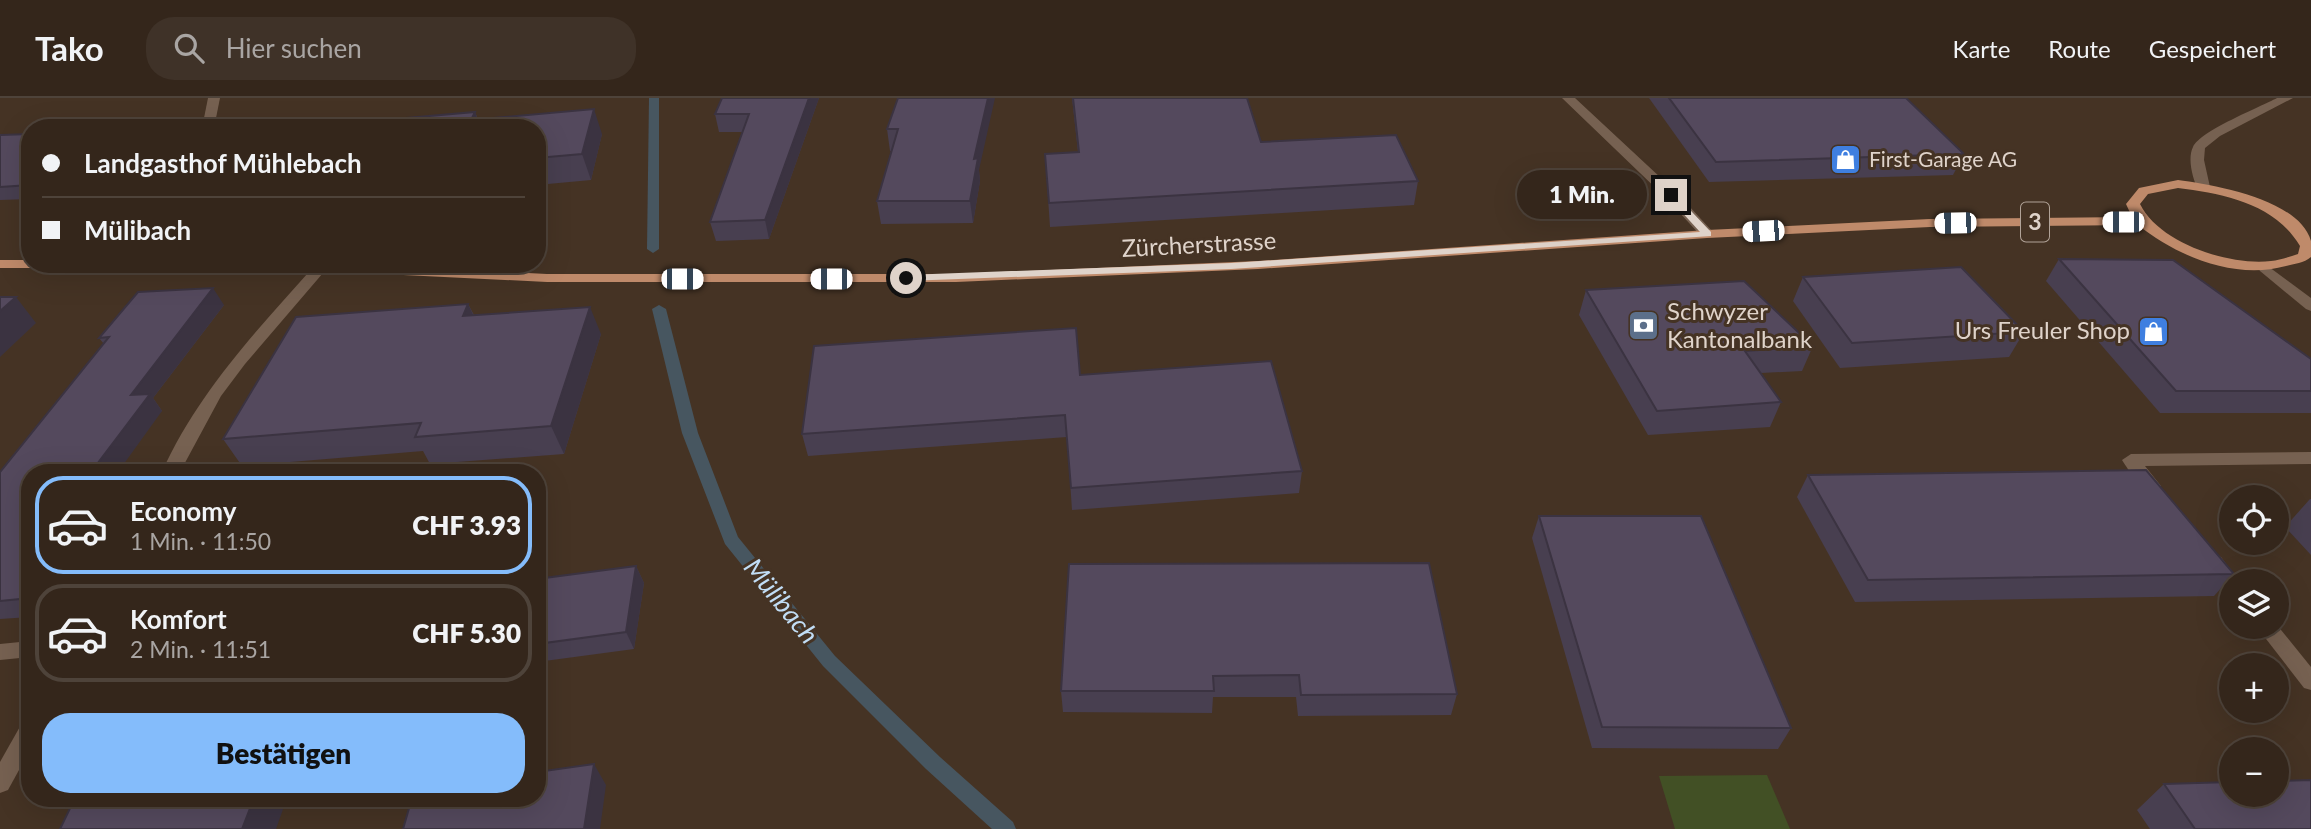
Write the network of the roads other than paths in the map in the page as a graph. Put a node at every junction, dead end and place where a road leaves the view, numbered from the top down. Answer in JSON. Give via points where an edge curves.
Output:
{"nodes":[{"id":1,"x":214,"y":98,"type":"edge"},
{"id":2,"x":1569,"y":98,"type":"edge"},
{"id":3,"x":2287,"y":98,"type":"edge"},
{"id":4,"x":209,"y":119,"type":"edge"},
{"id":5,"x":2203,"y":187,"type":"junction"},
{"id":6,"x":2140,"y":221,"type":"junction"},
{"id":7,"x":2306,"y":232,"type":"edge"},
{"id":8,"x":1707,"y":234,"type":"junction"},
{"id":9,"x":0,"y":264,"type":"edge"},
{"id":10,"x":21,"y":264,"type":"edge"},
{"id":11,"x":2264,"y":268,"type":"junction"},
{"id":12,"x":316,"y":273,"type":"edge"},
{"id":13,"x":453,"y":273,"type":"edge"},
{"id":14,"x":2311,"y":306,"type":"edge"},
{"id":15,"x":2311,"y":457,"type":"edge"},
{"id":16,"x":175,"y":464,"type":"edge"},
{"id":17,"x":2164,"y":502,"type":"edge"},
{"id":18,"x":2206,"y":553,"type":"edge"},
{"id":19,"x":2219,"y":569,"type":"edge"},
{"id":20,"x":2276,"y":639,"type":"edge"},
{"id":21,"x":21,"y":650,"type":"edge"},
{"id":22,"x":0,"y":652,"type":"edge"},
{"id":23,"x":2311,"y":682,"type":"edge"},
{"id":24,"x":21,"y":745,"type":"edge"},
{"id":25,"x":0,"y":783,"type":"edge"}],
"edges":[{"from":1,"to":4,"type":"street"},
{"from":2,"to":8,"type":"street"},
{"from":3,"to":5,"type":"street","via":[[2216,133],[2199,147]]},
{"from":5,"to":6,"type":"main road","via":[[2157,185],[2141,190],[2133,198],[2132,209]]},
{"from":5,"to":7,"type":"main road","via":[[2260,204]]},
{"from":6,"to":8,"type":"main road","name":"Zürcherstrasse","number":"3","via":[[1930,223]]},
{"from":6,"to":11,"type":"main road","via":[[2155,235],[2188,251]]},
{"from":7,"to":11,"type":"main road","via":[[2304,257]]},
{"from":8,"to":13,"type":"main road","name":"Zürcherstrasse","number":"3","via":[[1258,265],[956,278],[547,278]]},
{"from":9,"to":10,"type":"main road"},
{"from":11,"to":14,"type":"street"},
{"from":12,"to":16,"type":"street","via":[[214,394]]},
{"from":15,"to":17,"type":"street","via":[[2131,460]]},
{"from":18,"to":19,"type":"street"},
{"from":20,"to":23,"type":"street"},
{"from":21,"to":22,"type":"street"},
{"from":24,"to":25,"type":"street"}]}
